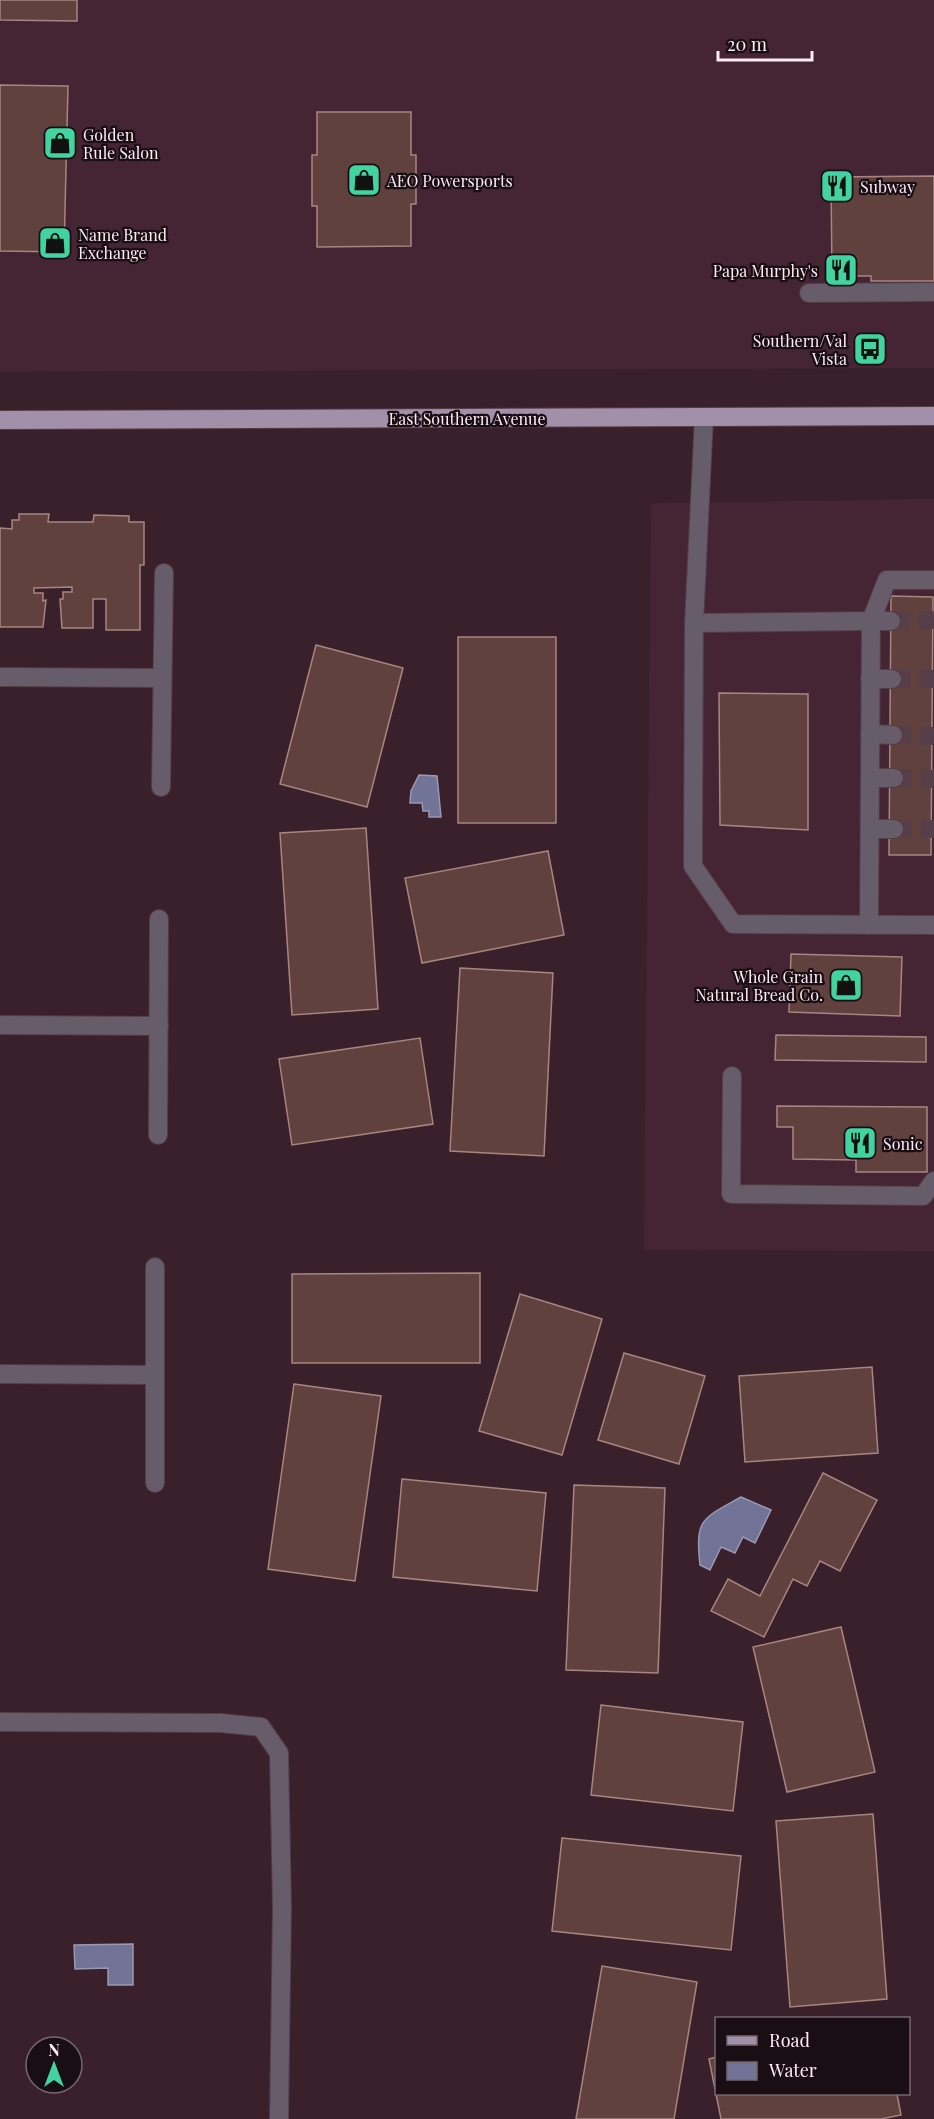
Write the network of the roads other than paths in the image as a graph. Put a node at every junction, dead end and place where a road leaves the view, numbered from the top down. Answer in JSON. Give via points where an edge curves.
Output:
{"nodes":[{"id":1,"x":934,"y":292,"type":"edge"},
{"id":2,"x":809,"y":293,"type":"dead end"},
{"id":3,"x":934,"y":416,"type":"edge"},
{"id":4,"x":704,"y":417,"type":"junction"},
{"id":5,"x":0,"y":420,"type":"edge"},
{"id":6,"x":164,"y":573,"type":"dead end"},
{"id":7,"x":934,"y":580,"type":"edge"},
{"id":8,"x":871,"y":621,"type":"junction"},
{"id":9,"x":891,"y":621,"type":"tunnel mouth"},
{"id":10,"x":694,"y":624,"type":"junction"},
{"id":11,"x":0,"y":677,"type":"edge"},
{"id":12,"x":162,"y":678,"type":"junction"},
{"id":13,"x":870,"y":679,"type":"junction"},
{"id":14,"x":892,"y":679,"type":"tunnel mouth"},
{"id":15,"x":870,"y":734,"type":"junction"},
{"id":16,"x":893,"y":735,"type":"tunnel mouth"},
{"id":17,"x":870,"y":778,"type":"junction"},
{"id":18,"x":894,"y":778,"type":"tunnel mouth"},
{"id":19,"x":161,"y":787,"type":"dead end"},
{"id":20,"x":870,"y":830,"type":"junction"},
{"id":21,"x":894,"y":830,"type":"tunnel mouth"},
{"id":22,"x":159,"y":919,"type":"dead end"},
{"id":23,"x":869,"y":925,"type":"junction"},
{"id":24,"x":934,"y":925,"type":"edge"},
{"id":25,"x":0,"y":1025,"type":"edge"},
{"id":26,"x":159,"y":1026,"type":"junction"},
{"id":27,"x":732,"y":1076,"type":"dead end"},
{"id":28,"x":158,"y":1135,"type":"dead end"},
{"id":29,"x":934,"y":1182,"type":"edge"},
{"id":30,"x":155,"y":1267,"type":"dead end"},
{"id":31,"x":0,"y":1374,"type":"edge"},
{"id":32,"x":154,"y":1375,"type":"junction"},
{"id":33,"x":155,"y":1483,"type":"dead end"},
{"id":34,"x":0,"y":1722,"type":"edge"},
{"id":35,"x":279,"y":2119,"type":"edge"}],
"edges":[{"from":1,"to":2,"type":"lane"},
{"from":3,"to":4,"type":"main road","name":"East Southern Avenue"},
{"from":4,"to":5,"type":"main road","name":"East Southern Avenue"},
{"from":4,"to":10,"type":"lane"},
{"from":6,"to":12,"type":"lane"},
{"from":7,"to":8,"type":"lane","via":[[887,580]]},
{"from":8,"to":9,"type":"lane"},
{"from":8,"to":10,"type":"lane"},
{"from":8,"to":13,"type":"lane"},
{"from":10,"to":23,"type":"lane","via":[[693,866],[733,924]]},
{"from":11,"to":12,"type":"lane"},
{"from":12,"to":19,"type":"lane"},
{"from":13,"to":14,"type":"lane"},
{"from":13,"to":15,"type":"lane"},
{"from":15,"to":16,"type":"lane"},
{"from":15,"to":17,"type":"lane"},
{"from":17,"to":18,"type":"lane"},
{"from":17,"to":20,"type":"lane"},
{"from":20,"to":21,"type":"lane"},
{"from":20,"to":23,"type":"lane"},
{"from":22,"to":26,"type":"lane"},
{"from":23,"to":24,"type":"lane"},
{"from":25,"to":26,"type":"lane"},
{"from":26,"to":28,"type":"lane"},
{"from":27,"to":29,"type":"lane","via":[[731,1194],[923,1196]]},
{"from":30,"to":32,"type":"lane"},
{"from":31,"to":32,"type":"lane"},
{"from":32,"to":33,"type":"lane"},
{"from":34,"to":35,"type":"lane","via":[[221,1723],[261,1727],[279,1752]]}]}
